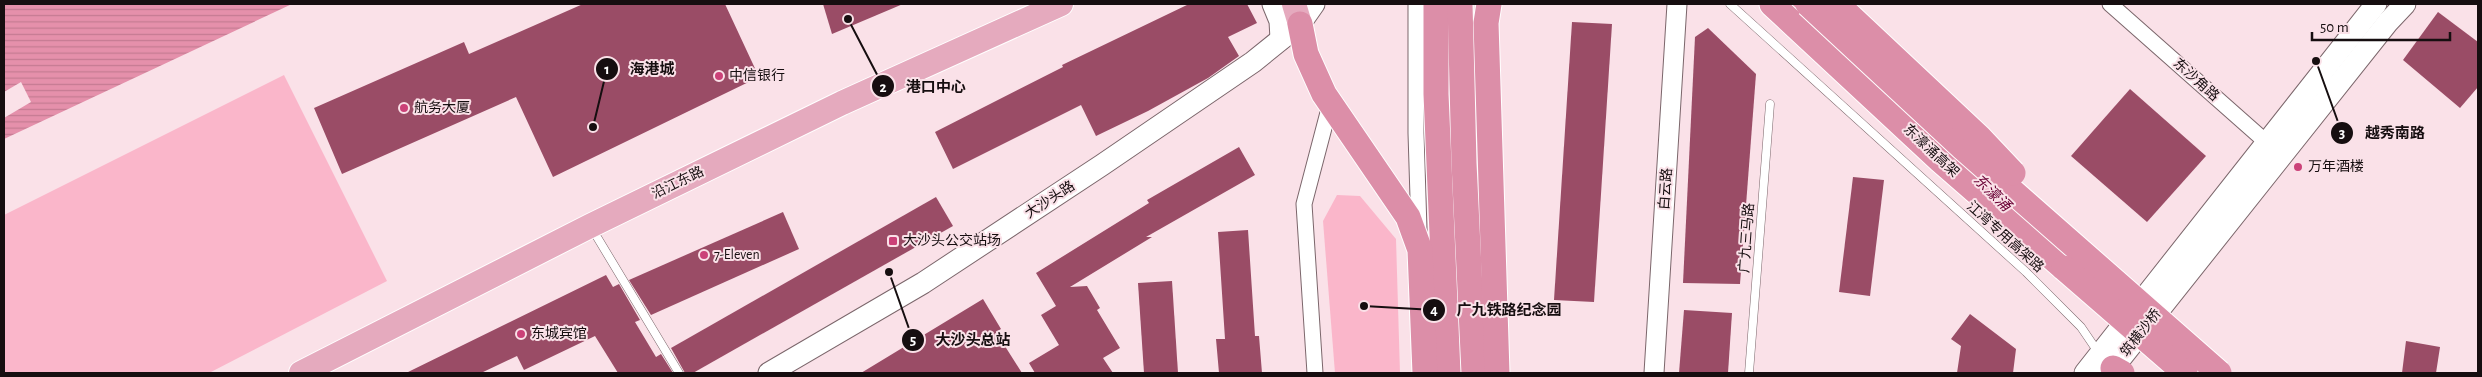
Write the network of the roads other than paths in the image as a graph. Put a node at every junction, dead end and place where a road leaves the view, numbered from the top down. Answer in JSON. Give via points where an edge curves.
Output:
{"nodes":[{"id":1,"x":1061,"y":4,"type":"edge"},
{"id":2,"x":1273,"y":4,"type":"edge"},
{"id":3,"x":1314,"y":4,"type":"edge"},
{"id":4,"x":1416,"y":4,"type":"edge"},
{"id":5,"x":1436,"y":4,"type":"edge"},
{"id":6,"x":1460,"y":4,"type":"edge"},
{"id":7,"x":1678,"y":4,"type":"edge"},
{"id":8,"x":1730,"y":4,"type":"edge"},
{"id":9,"x":1772,"y":4,"type":"edge"},
{"id":10,"x":1808,"y":4,"type":"edge"},
{"id":11,"x":1837,"y":4,"type":"edge"},
{"id":12,"x":2110,"y":4,"type":"edge"},
{"id":13,"x":2376,"y":4,"type":"edge"},
{"id":14,"x":2406,"y":4,"type":"edge"},
{"id":15,"x":1486,"y":7,"type":"edge"},
{"id":16,"x":1292,"y":22,"type":"edge"},
{"id":17,"x":1770,"y":104,"type":"dead end"},
{"id":18,"x":1330,"y":105,"type":"junction"},
{"id":19,"x":2275,"y":150,"type":"junction"},
{"id":20,"x":590,"y":226,"type":"junction"},
{"id":21,"x":1420,"y":250,"type":"junction"},
{"id":22,"x":2155,"y":296,"type":"junction"},
{"id":23,"x":2111,"y":367,"type":"edge"},
{"id":24,"x":301,"y":373,"type":"edge"},
{"id":25,"x":679,"y":373,"type":"edge"},
{"id":26,"x":769,"y":373,"type":"edge"},
{"id":27,"x":1315,"y":373,"type":"edge"},
{"id":28,"x":1425,"y":373,"type":"edge"},
{"id":29,"x":1448,"y":373,"type":"edge"},
{"id":30,"x":1474,"y":373,"type":"edge"},
{"id":31,"x":1497,"y":373,"type":"edge"},
{"id":32,"x":1654,"y":373,"type":"edge"},
{"id":33,"x":1749,"y":373,"type":"edge"},
{"id":34,"x":2085,"y":373,"type":"edge"},
{"id":35,"x":2185,"y":373,"type":"edge"},
{"id":36,"x":2219,"y":373,"type":"edge"}],
"edges":[{"from":1,"to":20,"type":"main road","name":"沿江东路","via":[[842,103]]},
{"from":2,"to":16,"type":"main road","via":[[1280,21]]},
{"from":3,"to":16,"type":"main road","name":"大沙头路"},
{"from":4,"to":21,"type":"street"},
{"from":5,"to":29,"type":"highway","via":[[1436,94]]},
{"from":6,"to":30,"type":"highway"},
{"from":7,"to":32,"type":"street","name":"白云路"},
{"from":8,"to":23,"type":"lane","name":"江湾专用高架路","via":[[2026,272],[2082,327]]},
{"from":9,"to":35,"type":"highway","name":"东濠涌高架","bridge":true,"via":[[1940,160]]},
{"from":10,"to":22,"type":"highway","name":"东濠涌高架","bridge":true,"via":[[1962,148]]},
{"from":11,"to":22,"type":"highway","bridge":true},
{"from":12,"to":19,"type":"street","name":"东沙角路"},
{"from":13,"to":19,"type":"main road"},
{"from":14,"to":19,"type":"main road"},
{"from":15,"to":31,"type":"highway"},
{"from":16,"to":18,"type":"highway"},
{"from":16,"to":26,"type":"main road","name":"大沙头路","via":[[1253,62],[1134,144],[923,283]]},
{"from":17,"to":33,"type":"lane","name":"广九三马路"},
{"from":18,"to":21,"type":"highway","via":[[1408,217]]},
{"from":18,"to":27,"type":"street","via":[[1304,204]]},
{"from":19,"to":22,"type":"main road","name":"筑横沙桥"},
{"from":20,"to":24,"type":"main road","name":"沿江东路"},
{"from":20,"to":25,"type":"lane"},
{"from":21,"to":28,"type":"highway"},
{"from":22,"to":23,"type":"main road","name":"筑横沙桥","bridge":true},
{"from":22,"to":36,"type":"highway","name":"东濠涌高架","bridge":true},
{"from":23,"to":34,"type":"main road","name":"筑横沙桥"}]}
